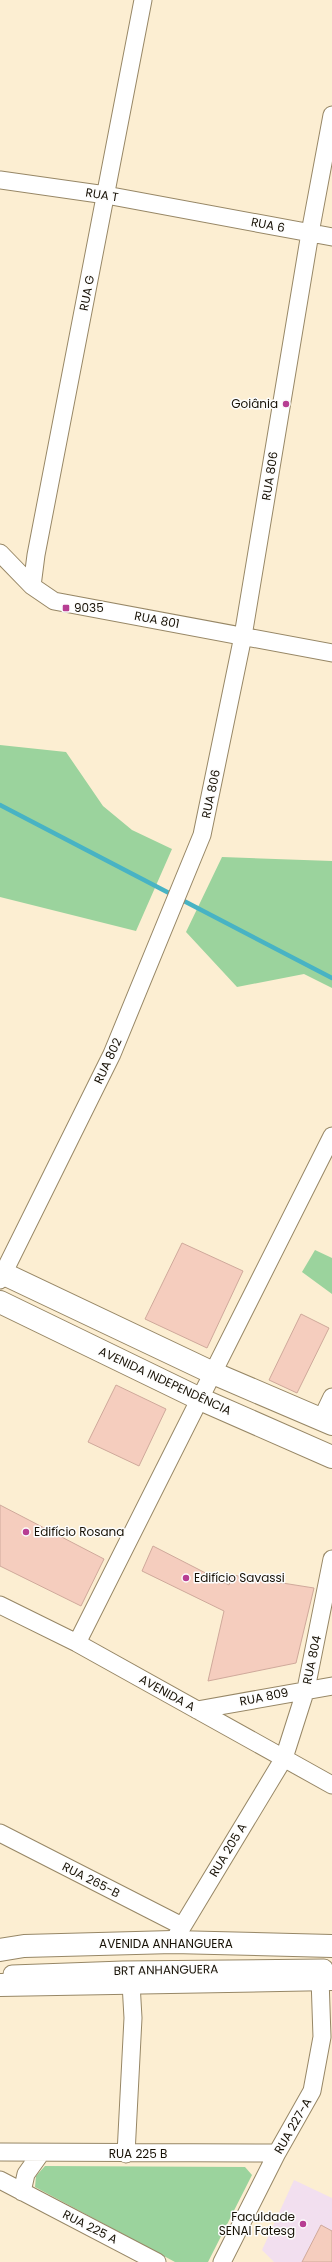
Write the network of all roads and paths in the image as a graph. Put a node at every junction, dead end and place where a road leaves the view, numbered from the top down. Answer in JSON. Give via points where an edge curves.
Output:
{"nodes":[{"id":1,"x":143,"y":0,"type":"edge"},
{"id":2,"x":332,"y":115,"type":"edge"},
{"id":3,"x":0,"y":180,"type":"edge"},
{"id":4,"x":106,"y":195,"type":"junction"},
{"id":5,"x":203,"y":212,"type":"joint"},
{"id":6,"x":310,"y":233,"type":"junction"},
{"id":7,"x":332,"y":237,"type":"edge"},
{"id":8,"x":0,"y":553,"type":"edge"},
{"id":9,"x":32,"y":586,"type":"junction"},
{"id":10,"x":243,"y":636,"type":"junction"},
{"id":11,"x":332,"y":653,"type":"edge"},
{"id":12,"x":202,"y":835,"type":"joint"},
{"id":13,"x":332,"y":1136,"type":"edge"},
{"id":14,"x":1,"y":1275,"type":"edge"},
{"id":15,"x":0,"y":1302,"type":"edge"},
{"id":16,"x":212,"y":1373,"type":"junction"},
{"id":17,"x":332,"y":1397,"type":"edge"},
{"id":18,"x":200,"y":1399,"type":"junction"},
{"id":19,"x":327,"y":1422,"type":"edge"},
{"id":20,"x":332,"y":1457,"type":"edge"},
{"id":21,"x":332,"y":1559,"type":"edge"},
{"id":22,"x":1,"y":1608,"type":"edge"},
{"id":23,"x":77,"y":1643,"type":"junction"},
{"id":24,"x":332,"y":1686,"type":"edge"},
{"id":25,"x":306,"y":1689,"type":"junction"},
{"id":26,"x":197,"y":1710,"type":"junction"},
{"id":27,"x":284,"y":1758,"type":"junction"},
{"id":28,"x":332,"y":1785,"type":"edge"},
{"id":29,"x":0,"y":1833,"type":"edge"},
{"id":30,"x":177,"y":1934,"type":"junction"},
{"id":31,"x":332,"y":1946,"type":"edge"},
{"id":32,"x":0,"y":1950,"type":"edge"},
{"id":33,"x":0,"y":1975,"type":"edge"},
{"id":34,"x":328,"y":1975,"type":"edge"},
{"id":35,"x":131,"y":1982,"type":"junction"},
{"id":36,"x":0,"y":1985,"type":"edge"},
{"id":37,"x":0,"y":2152,"type":"edge"},
{"id":38,"x":41,"y":2153,"type":"junction"},
{"id":39,"x":277,"y":2153,"type":"junction"},
{"id":40,"x":126,"y":2154,"type":"junction"},
{"id":41,"x":0,"y":2180,"type":"edge"},
{"id":42,"x":22,"y":2192,"type":"junction"},
{"id":43,"x":228,"y":2259,"type":"edge"},
{"id":44,"x":157,"y":2262,"type":"edge"}],
"edges":[{"from":1,"to":4,"type":"street","name":"RUA G"},
{"from":2,"to":6,"type":"street","name":"RUA 806"},
{"from":3,"to":4,"type":"street","name":"RUA T"},
{"from":4,"to":5,"type":"street","name":"RUA T"},
{"from":4,"to":9,"type":"street","name":"RUA G"},
{"from":5,"to":6,"type":"street","name":"RUA 6"},
{"from":6,"to":7,"type":"street","name":"RUA 6"},
{"from":6,"to":10,"type":"street","name":"RUA 806"},
{"from":8,"to":9,"type":"street","name":"RUA 801"},
{"from":9,"to":10,"type":"street","name":"RUA 801","via":[[54,601]]},
{"from":10,"to":11,"type":"street","name":"RUA 801"},
{"from":10,"to":12,"type":"street","name":"RUA 806"},
{"from":12,"to":14,"type":"street","name":"RUA 802","via":[[112,1054]]},
{"from":13,"to":16,"type":"street"},
{"from":14,"to":16,"type":"main road"},
{"from":15,"to":18,"type":"main road","name":"AVENIDA INDEPENDÊNCIA"},
{"from":16,"to":18,"type":"street"},
{"from":16,"to":19,"type":"main road"},
{"from":17,"to":19,"type":"street"},
{"from":18,"to":20,"type":"main road","name":"AVENIDA INDEPENDÊNCIA"},
{"from":18,"to":23,"type":"street"},
{"from":21,"to":25,"type":"street","name":"RUA 804"},
{"from":22,"to":23,"type":"street","name":"AVENIDA A"},
{"from":23,"to":26,"type":"street","name":"AVENIDA A"},
{"from":24,"to":25,"type":"street","name":"RUA 809"},
{"from":25,"to":26,"type":"street","name":"RUA 809"},
{"from":25,"to":27,"type":"street","name":"RUA 804"},
{"from":26,"to":27,"type":"street","name":"AVENIDA A"},
{"from":27,"to":28,"type":"street","name":"AVENIDA A"},
{"from":27,"to":30,"type":"street","name":"RUA 205 A"},
{"from":29,"to":30,"type":"street","name":"RUA 265-B"},
{"from":30,"to":31,"type":"main road","name":"AVENIDA ANHANGUERA"},
{"from":30,"to":32,"type":"main road","name":"AVENIDA ANHANGUERA"},
{"from":33,"to":34,"type":"street","name":"BRT ANHANGUERA","via":[[123,1970]]},
{"from":34,"to":35,"type":"main road"},
{"from":34,"to":39,"type":"street","name":"RUA 227-A","via":[[322,2037],[312,2091]]},
{"from":35,"to":36,"type":"main road"},
{"from":35,"to":40,"type":"street","via":[[133,2018]]},
{"from":37,"to":38,"type":"street","name":"RUA 225 B"},
{"from":38,"to":40,"type":"street","name":"RUA 225 B"},
{"from":38,"to":42,"type":"street","via":[[26,2174]]},
{"from":39,"to":40,"type":"street","name":"RUA 225 B"},
{"from":39,"to":43,"type":"street","name":"RUA 227-A"},
{"from":41,"to":42,"type":"street","name":"RUA 225 A"},
{"from":42,"to":44,"type":"street","name":"RUA 225 A"}]}
